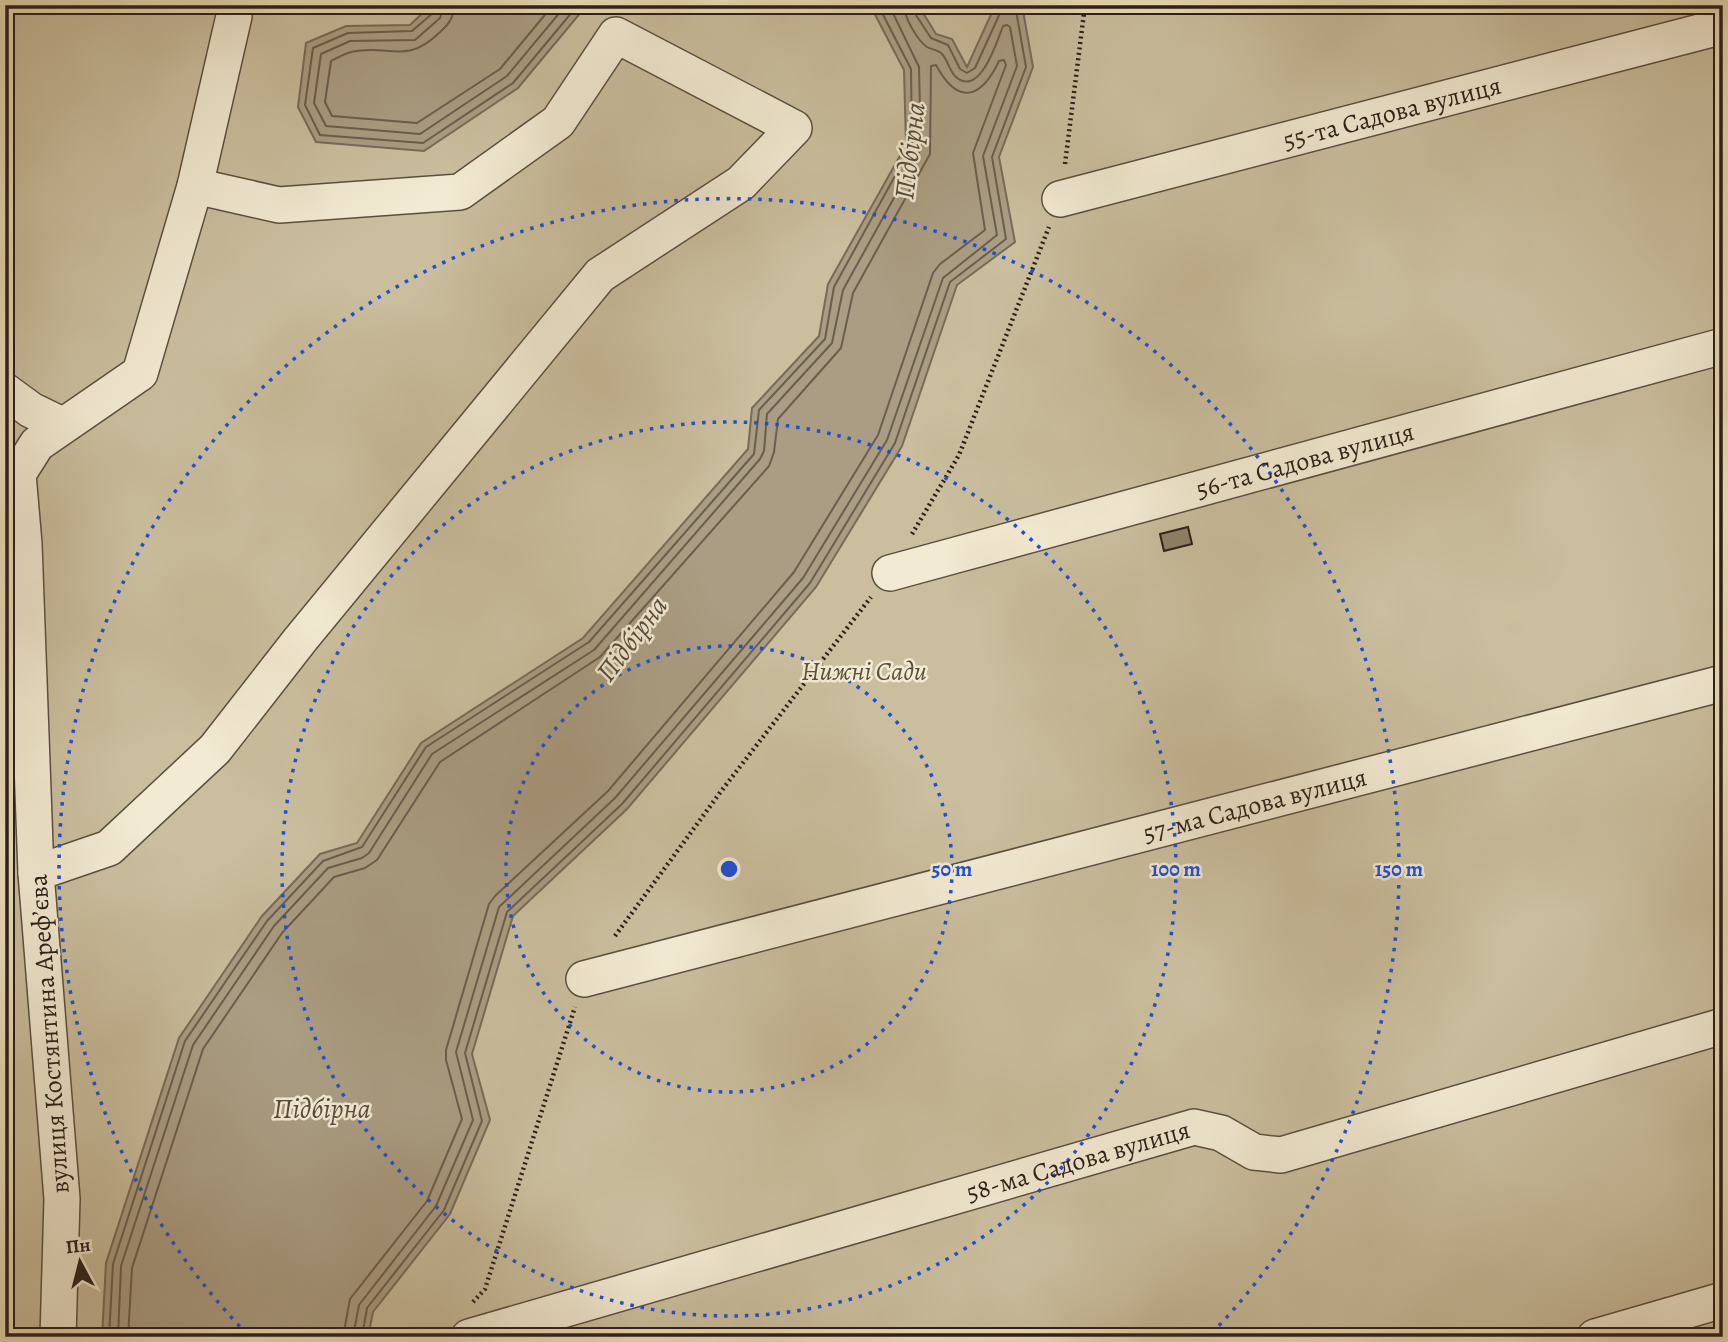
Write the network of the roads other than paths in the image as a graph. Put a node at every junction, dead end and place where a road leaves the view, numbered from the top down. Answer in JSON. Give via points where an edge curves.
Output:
{"nodes":[{"id":1,"x":234,"y":5,"type":"edge"},
{"id":2,"x":1723,"y":26,"type":"edge"},
{"id":3,"x":195,"y":186,"type":"junction"},
{"id":4,"x":1060,"y":199,"type":"road end"},
{"id":5,"x":1723,"y":346,"type":"edge"},
{"id":6,"x":5,"y":391,"type":"edge"},
{"id":7,"x":50,"y":435,"type":"junction"},
{"id":8,"x":890,"y":573,"type":"road end"},
{"id":9,"x":1723,"y":683,"type":"edge"},
{"id":10,"x":36,"y":873,"type":"junction"},
{"id":11,"x":584,"y":979,"type":"road end"},
{"id":12,"x":1723,"y":1026,"type":"edge"},
{"id":13,"x":1723,"y":1300,"type":"edge"},
{"id":14,"x":468,"y":1322,"type":"edge"},
{"id":15,"x":58,"y":1337,"type":"edge"},
{"id":16,"x":1595,"y":1337,"type":"edge"}],
"edges":[{"from":1,"to":3,"type":"street"},
{"from":2,"to":4,"type":"street","name":"55-та Садова вулиця"},
{"from":3,"to":7,"type":"street","via":[[140,373]]},
{"from":3,"to":10,"type":"street","via":[[279,205],[460,192],[558,122],[615,35],[794,128],[741,183],[600,275],[215,749],[109,848]]},
{"from":5,"to":8,"type":"street","name":"56-та Садова вулиця"},
{"from":6,"to":7,"type":"street","via":[[31,410]]},
{"from":7,"to":10,"type":"street","name":"вулиця Костянтина Арефʼєва","via":[[18,474]]},
{"from":9,"to":11,"type":"street","name":"57-ма Садова вулиця"},
{"from":10,"to":15,"type":"street","name":"вулиця Костянтина Арефʼєва","via":[[62,1199]]},
{"from":12,"to":14,"type":"street","name":"58-ма Садова вулиця","via":[[1281,1155],[1255,1152],[1221,1133],[1194,1127]]},
{"from":13,"to":16,"type":"street"}]}
